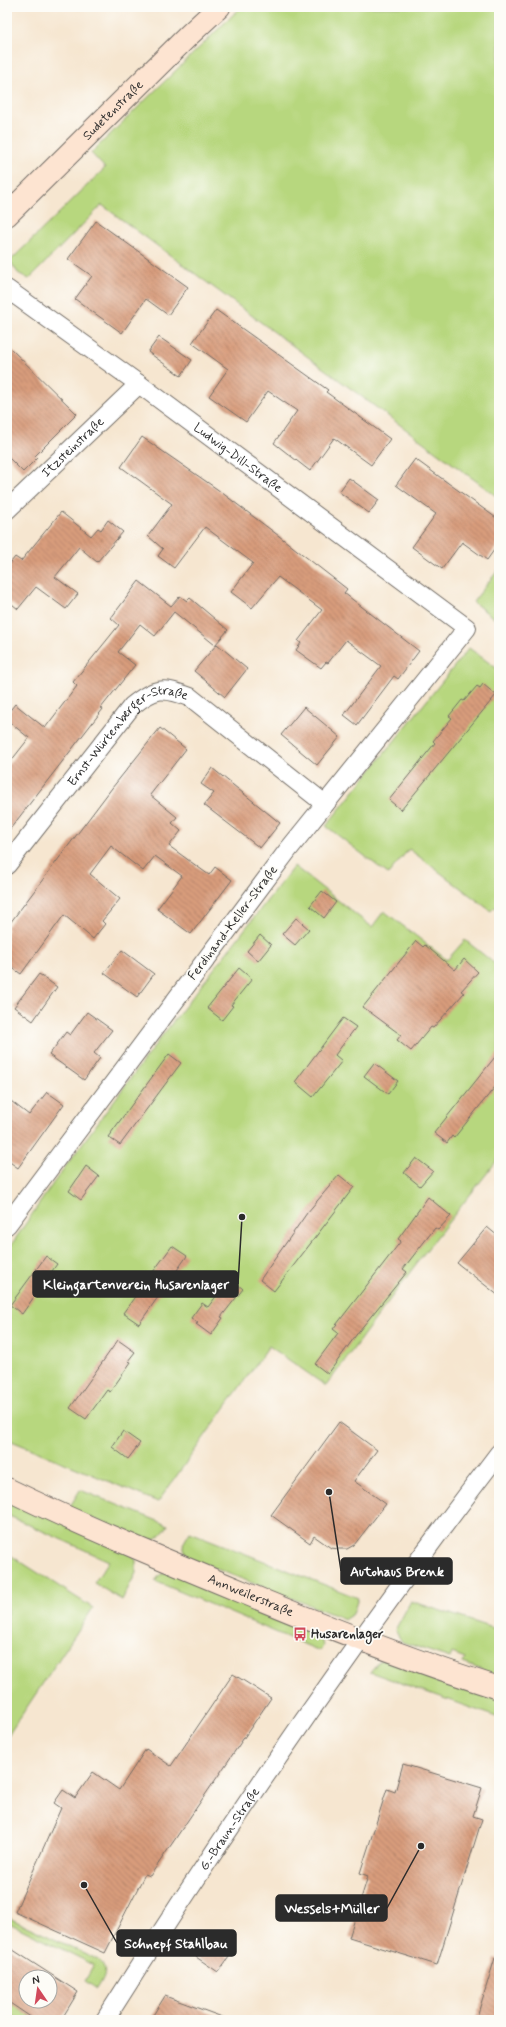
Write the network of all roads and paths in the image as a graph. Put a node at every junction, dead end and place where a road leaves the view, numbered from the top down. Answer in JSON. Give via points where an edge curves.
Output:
{"nodes":[{"id":1,"x":220,"y":7,"type":"edge"},
{"id":2,"x":7,"y":215,"type":"edge"},
{"id":3,"x":7,"y":289,"type":"edge"},
{"id":4,"x":139,"y":384,"type":"junction"},
{"id":5,"x":7,"y":510,"type":"edge"},
{"id":6,"x":467,"y":628,"type":"joint"},
{"id":7,"x":325,"y":804,"type":"junction"},
{"id":8,"x":7,"y":865,"type":"edge"},
{"id":9,"x":7,"y":1224,"type":"edge"},
{"id":10,"x":499,"y":1453,"type":"edge"},
{"id":11,"x":493,"y":1469,"type":"edge"},
{"id":12,"x":7,"y":1489,"type":"edge"},
{"id":13,"x":360,"y":1641,"type":"junction"},
{"id":14,"x":499,"y":1688,"type":"edge"},
{"id":15,"x":105,"y":2020,"type":"edge"}],
"edges":[{"from":1,"to":2,"type":"street","name":"Sudetenstraße"},
{"from":3,"to":4,"type":"street","name":"Ludwig-Dill-Straße"},
{"from":4,"to":5,"type":"street","name":"Itzsteinstraße"},
{"from":4,"to":6,"type":"street","name":"Ludwig-Dill-Straße"},
{"from":6,"to":7,"type":"street","name":"Ferdinand-Keller-Straße"},
{"from":7,"to":8,"type":"street","name":"Ernst-Würtenberger-Straße","via":[[190,697],[171,690],[155,691],[132,706]]},
{"from":7,"to":9,"type":"street","name":"Ferdinand-Keller-Straße","via":[[283,856]]},
{"from":10,"to":11,"type":"street","name":"G.-Braun-Straße"},
{"from":11,"to":13,"type":"street","name":"G.-Braun-Straße"},
{"from":12,"to":13,"type":"street","name":"Annweilerstraße","via":[[159,1558]]},
{"from":13,"to":14,"type":"street","name":"Annweilerstraße"},
{"from":13,"to":15,"type":"street","name":"G.-Braun-Straße","via":[[178,1904]]}]}
